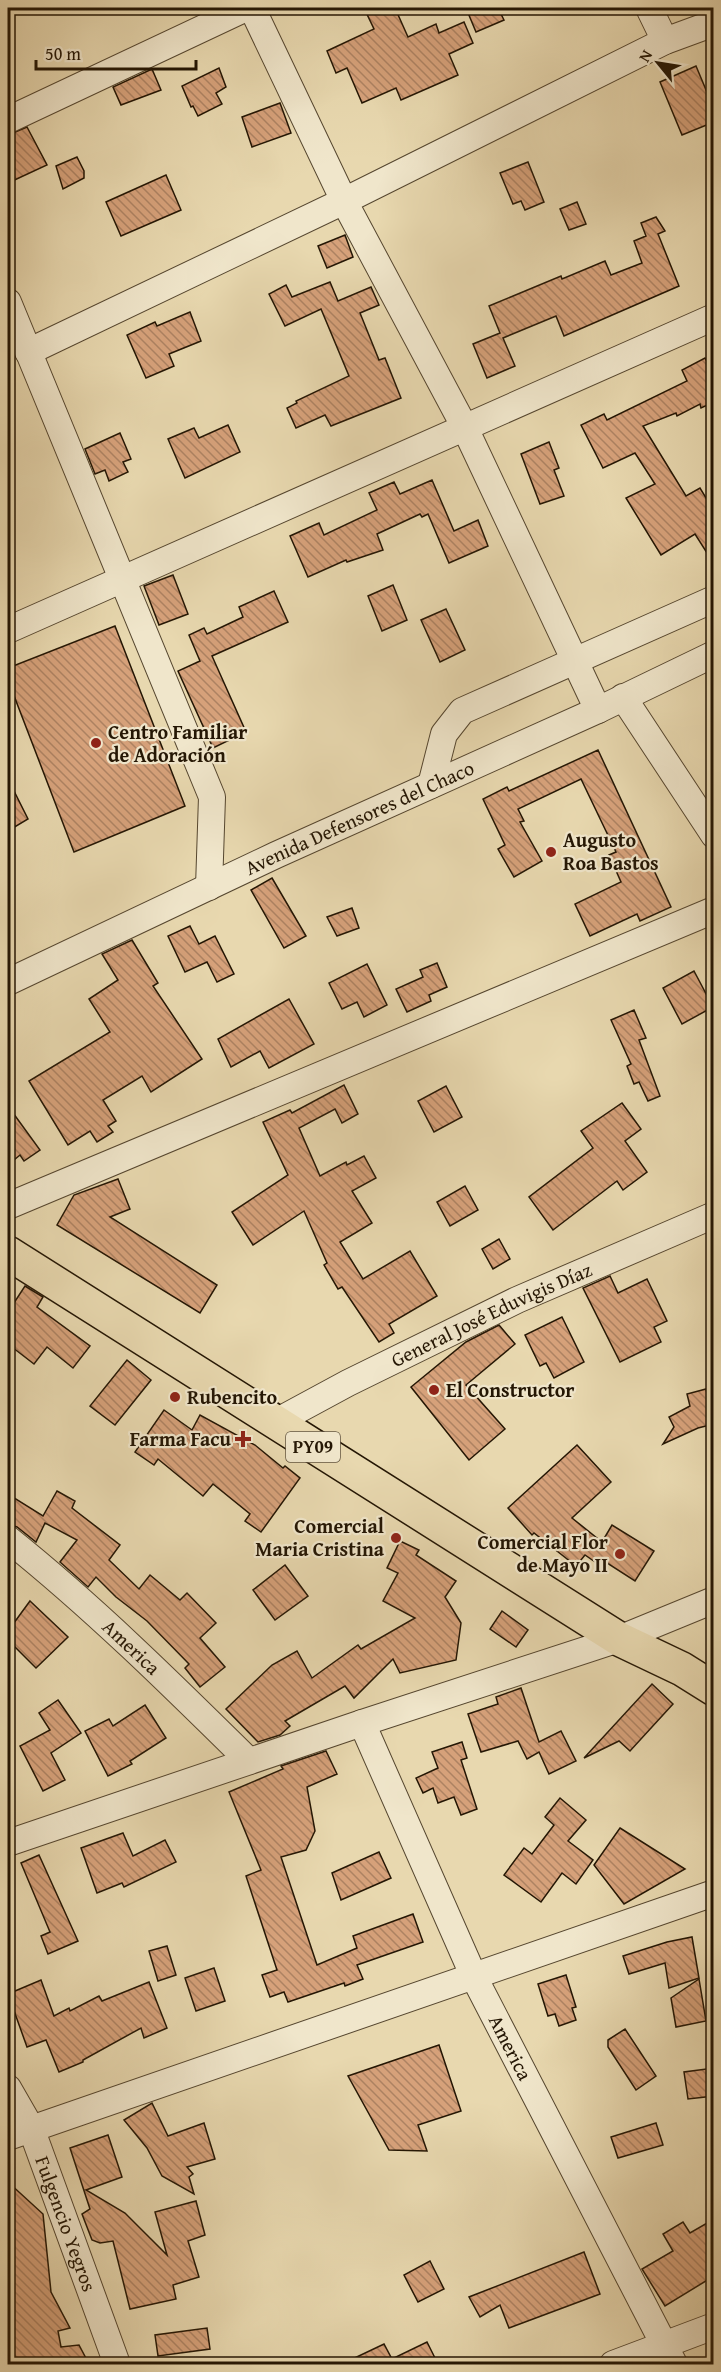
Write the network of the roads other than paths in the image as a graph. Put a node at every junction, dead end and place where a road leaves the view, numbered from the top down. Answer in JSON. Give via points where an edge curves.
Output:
{"nodes":[{"id":1,"x":246,"y":8,"type":"edge"},
{"id":2,"x":252,"y":8,"type":"edge"},
{"id":3,"x":649,"y":8,"type":"edge"},
{"id":4,"x":714,"y":23,"type":"edge"},
{"id":5,"x":665,"y":41,"type":"junction"},
{"id":6,"x":8,"y":120,"type":"edge"},
{"id":7,"x":344,"y":201,"type":"junction"},
{"id":8,"x":8,"y":302,"type":"edge"},
{"id":9,"x":714,"y":317,"type":"edge"},
{"id":10,"x":28,"y":352,"type":"junction"},
{"id":11,"x":464,"y":426,"type":"junction"},
{"id":12,"x":122,"y":578,"type":"junction"},
{"id":13,"x":714,"y":599,"type":"edge"},
{"id":14,"x":8,"y":630,"type":"edge"},
{"id":15,"x":714,"y":654,"type":"edge"},
{"id":16,"x":574,"y":661,"type":"junction"},
{"id":17,"x":623,"y":697,"type":"junction"},
{"id":18,"x":598,"y":711,"type":"junction"},
{"id":19,"x":431,"y":785,"type":"junction"},
{"id":20,"x":714,"y":835,"type":"edge"},
{"id":21,"x":209,"y":887,"type":"junction"},
{"id":22,"x":714,"y":910,"type":"edge"},
{"id":23,"x":8,"y":982,"type":"edge"},
{"id":24,"x":8,"y":1206,"type":"edge"},
{"id":25,"x":714,"y":1215,"type":"edge"},
{"id":26,"x":8,"y":1253,"type":"edge"},
{"id":27,"x":274,"y":1423,"type":"junction"},
{"id":28,"x":8,"y":1539,"type":"edge"},
{"id":29,"x":714,"y":1600,"type":"edge"},
{"id":30,"x":619,"y":1639,"type":"junction"},
{"id":31,"x":714,"y":1689,"type":"edge"},
{"id":32,"x":714,"y":1713,"type":"edge"},
{"id":33,"x":362,"y":1722,"type":"junction"},
{"id":34,"x":249,"y":1761,"type":"junction"},
{"id":35,"x":8,"y":1843,"type":"edge"},
{"id":36,"x":714,"y":1893,"type":"edge"},
{"id":37,"x":474,"y":1977,"type":"junction"},
{"id":38,"x":8,"y":2088,"type":"edge"},
{"id":39,"x":19,"y":2132,"type":"edge"},
{"id":40,"x":714,"y":2326,"type":"edge"},
{"id":41,"x":670,"y":2355,"type":"edge"},
{"id":42,"x":117,"y":2364,"type":"edge"},
{"id":43,"x":613,"y":2364,"type":"edge"}],
"edges":[{"from":1,"to":6,"type":"street"},
{"from":2,"to":7,"type":"street"},
{"from":3,"to":5,"type":"street"},
{"from":4,"to":5,"type":"street"},
{"from":5,"to":7,"type":"street"},
{"from":7,"to":10,"type":"street"},
{"from":7,"to":11,"type":"street"},
{"from":8,"to":10,"type":"street"},
{"from":9,"to":11,"type":"street"},
{"from":10,"to":12,"type":"street"},
{"from":11,"to":12,"type":"street"},
{"from":11,"to":16,"type":"street"},
{"from":12,"to":14,"type":"street"},
{"from":12,"to":21,"type":"street","via":[[212,797]]},
{"from":13,"to":16,"type":"street"},
{"from":15,"to":17,"type":"street","name":"Avenida Defensores del Chaco"},
{"from":16,"to":18,"type":"street"},
{"from":16,"to":19,"type":"street","via":[[462,711],[444,734]]},
{"from":17,"to":18,"type":"street","name":"Avenida Defensores del Chaco"},
{"from":17,"to":20,"type":"street"},
{"from":18,"to":19,"type":"street","name":"Avenida Defensores del Chaco"},
{"from":19,"to":21,"type":"street","name":"Avenida Defensores del Chaco"},
{"from":21,"to":23,"type":"street","name":"Avenida Defensores del Chaco"},
{"from":22,"to":24,"type":"street"},
{"from":25,"to":27,"type":"street","name":"General José Eduvigis Díaz","via":[[517,1300]]},
{"from":26,"to":27,"type":"highway","number":"PY09"},
{"from":27,"to":30,"type":"highway","number":"PY09"},
{"from":28,"to":34,"type":"street","name":"America","via":[[154,1667]]},
{"from":29,"to":30,"type":"street"},
{"from":30,"to":31,"type":"highway","number":"PY09"},
{"from":30,"to":32,"type":"highway","number":"PY09","via":[[670,1684]]},
{"from":30,"to":33,"type":"street"},
{"from":33,"to":34,"type":"street"},
{"from":33,"to":37,"type":"street","name":"America"},
{"from":34,"to":35,"type":"street"},
{"from":36,"to":37,"type":"street"},
{"from":37,"to":39,"type":"street"},
{"from":37,"to":41,"type":"street","name":"America"},
{"from":38,"to":39,"type":"street","name":"Fulgencio Yegros"},
{"from":39,"to":42,"type":"street","name":"Fulgencio Yegros"},
{"from":40,"to":41,"type":"street"},
{"from":41,"to":43,"type":"street"}]}
